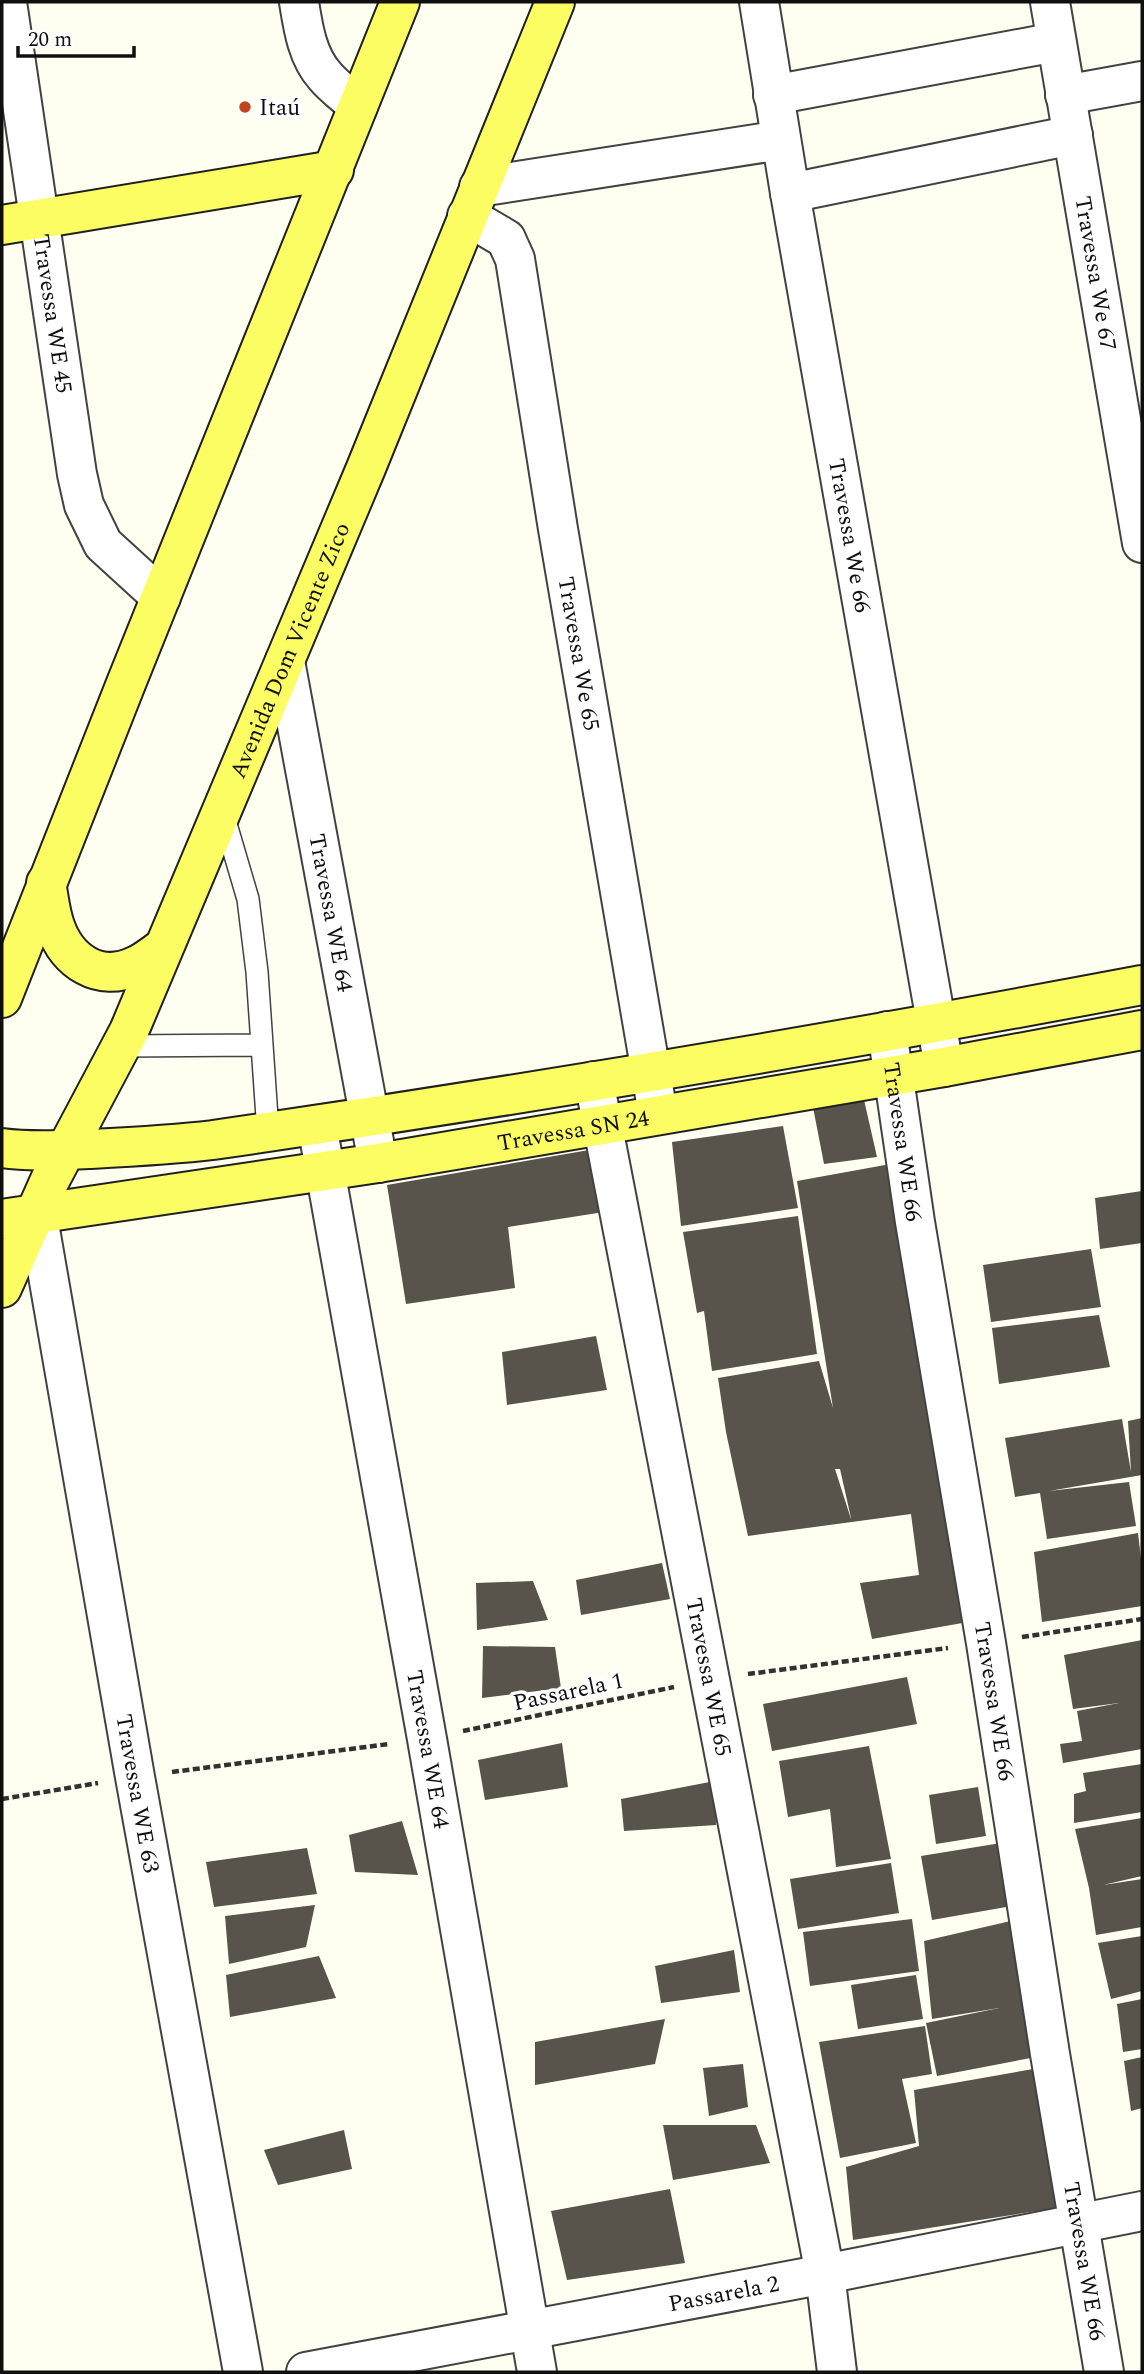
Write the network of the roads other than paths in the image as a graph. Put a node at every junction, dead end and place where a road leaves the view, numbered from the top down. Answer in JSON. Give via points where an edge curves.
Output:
{"nodes":[{"id":1,"x":8,"y":2,"type":"edge"},
{"id":2,"x":299,"y":2,"type":"edge"},
{"id":3,"x":400,"y":2,"type":"edge"},
{"id":4,"x":555,"y":2,"type":"edge"},
{"id":5,"x":759,"y":2,"type":"edge"},
{"id":6,"x":1050,"y":2,"type":"edge"},
{"id":7,"x":1056,"y":42,"type":"junction"},
{"id":8,"x":1142,"y":81,"type":"edge"},
{"id":9,"x":1065,"y":94,"type":"junction"},
{"id":10,"x":774,"y":95,"type":"junction"},
{"id":11,"x":358,"y":106,"type":"junction"},
{"id":12,"x":1073,"y":135,"type":"junction"},
{"id":13,"x":781,"y":140,"type":"junction"},
{"id":14,"x":334,"y":170,"type":"junction"},
{"id":15,"x":790,"y":192,"type":"junction"},
{"id":16,"x":473,"y":202,"type":"junction"},
{"id":17,"x":41,"y":219,"type":"junction"},
{"id":18,"x":2,"y":225,"type":"edge"},
{"id":19,"x":1142,"y":543,"type":"edge"},
{"id":20,"x":161,"y":597,"type":"junction"},
{"id":21,"x":285,"y":661,"type":"junction"},
{"id":22,"x":222,"y":809,"type":"junction"},
{"id":23,"x":46,"y":883,"type":"junction"},
{"id":24,"x":163,"y":948,"type":"junction"},
{"id":25,"x":1142,"y":985,"type":"edge"},
{"id":26,"x":2,"y":998,"type":"edge"},
{"id":27,"x":937,"y":1023,"type":"junction"},
{"id":28,"x":1142,"y":1030,"type":"edge"},
{"id":29,"x":887,"y":1031,"type":"junction"},
{"id":30,"x":262,"y":1045,"type":"junction"},
{"id":31,"x":122,"y":1046,"type":"junction"},
{"id":32,"x":944,"y":1067,"type":"junction"},
{"id":33,"x":651,"y":1072,"type":"junction"},
{"id":34,"x":894,"y":1075,"type":"junction"},
{"id":35,"x":594,"y":1081,"type":"junction"},
{"id":36,"x":657,"y":1114,"type":"junction"},
{"id":37,"x":369,"y":1117,"type":"junction"},
{"id":38,"x":317,"y":1125,"type":"junction"},
{"id":39,"x":602,"y":1125,"type":"junction"},
{"id":40,"x":268,"y":1132,"type":"junction"},
{"id":41,"x":2,"y":1148,"type":"edge"},
{"id":42,"x":67,"y":1149,"type":"junction"},
{"id":43,"x":378,"y":1163,"type":"junction"},
{"id":44,"x":327,"y":1169,"type":"junction"},
{"id":45,"x":19,"y":1216,"type":"edge"},
{"id":46,"x":2,"y":1288,"type":"edge"},
{"id":47,"x":1142,"y":2211,"type":"edge"},
{"id":48,"x":1080,"y":2224,"type":"junction"},
{"id":49,"x":825,"y":2274,"type":"junction"},
{"id":50,"x":530,"y":2330,"type":"junction"},
{"id":51,"x":243,"y":2372,"type":"edge"},
{"id":52,"x":306,"y":2372,"type":"edge"},
{"id":53,"x":537,"y":2372,"type":"edge"},
{"id":54,"x":837,"y":2372,"type":"edge"},
{"id":55,"x":1104,"y":2372,"type":"edge"}],
"edges":[{"from":1,"to":17,"type":"street","name":"Travessa WE 45"},
{"from":2,"to":11,"type":"street","via":[[312,55],[324,75]]},
{"from":3,"to":11,"type":"main road"},
{"from":4,"to":16,"type":"main road","name":"Avenida Dom Vicente Zico"},
{"from":5,"to":10,"type":"street","name":"Travessa We 66"},
{"from":6,"to":7,"type":"street","name":"Travessa We 67"},
{"from":7,"to":9,"type":"street","name":"Travessa We 67"},
{"from":7,"to":10,"type":"street"},
{"from":8,"to":9,"type":"street"},
{"from":9,"to":12,"type":"street","name":"Travessa We 67"},
{"from":10,"to":13,"type":"street","name":"Travessa We 66"},
{"from":11,"to":14,"type":"main road"},
{"from":12,"to":15,"type":"street"},
{"from":12,"to":19,"type":"street","name":"Travessa We 67"},
{"from":13,"to":15,"type":"street","name":"Travessa We 66"},
{"from":13,"to":16,"type":"street"},
{"from":14,"to":17,"type":"main road"},
{"from":14,"to":20,"type":"main road"},
{"from":15,"to":27,"type":"street","name":"Travessa We 66"},
{"from":16,"to":21,"type":"main road","name":"Avenida Dom Vicente Zico"},
{"from":16,"to":33,"type":"street","name":"Travessa We 65","via":[[506,239],[515,259]]},
{"from":17,"to":18,"type":"main road"},
{"from":17,"to":20,"type":"street","name":"Travessa WE 45","via":[[84,505],[103,544]]},
{"from":20,"to":23,"type":"main road"},
{"from":21,"to":22,"type":"main road","name":"Avenida Dom Vicente Zico"},
{"from":21,"to":37,"type":"street","name":"Travessa WE 64"},
{"from":22,"to":24,"type":"main road","name":"Avenida Dom Vicente Zico"},
{"from":22,"to":30,"type":"lane","via":[[248,899]]},
{"from":23,"to":24,"type":"main road","via":[[61,940],[95,971],[135,966]]},
{"from":23,"to":26,"type":"main road"},
{"from":24,"to":31,"type":"main road","name":"Avenida Dom Vicente Zico"},
{"from":25,"to":27,"type":"main road","name":"Travessa SN 24"},
{"from":27,"to":29,"type":"main road","name":"Travessa SN 24"},
{"from":27,"to":32,"type":"street","name":"Travessa We 66"},
{"from":28,"to":32,"type":"main road","name":"Travessa SN 24"},
{"from":29,"to":33,"type":"main road","name":"Travessa SN 24"},
{"from":29,"to":34,"type":"street","name":"Travessa WE 66"},
{"from":30,"to":31,"type":"lane"},
{"from":30,"to":40,"type":"lane"},
{"from":31,"to":42,"type":"main road","name":"Avenida Dom Vicente Zico"},
{"from":32,"to":34,"type":"main road","name":"Travessa SN 24"},
{"from":33,"to":35,"type":"main road","name":"Travessa SN 24"},
{"from":33,"to":36,"type":"street","name":"Travessa We 65"},
{"from":34,"to":36,"type":"main road","name":"Travessa SN 24"},
{"from":34,"to":48,"type":"street","name":"Travessa WE 66"},
{"from":35,"to":37,"type":"main road","name":"Travessa SN 24"},
{"from":35,"to":39,"type":"street","name":"Travessa WE 65"},
{"from":36,"to":39,"type":"main road","name":"Travessa SN 24"},
{"from":37,"to":38,"type":"main road","name":"Travessa SN 24"},
{"from":37,"to":43,"type":"street","name":"Travessa WE 64"},
{"from":38,"to":40,"type":"main road","name":"Travessa SN 24"},
{"from":38,"to":44,"type":"street","name":"Travessa WE 64"},
{"from":39,"to":43,"type":"main road","name":"Travessa SN 24"},
{"from":39,"to":49,"type":"street","name":"Travessa WE 65"},
{"from":40,"to":42,"type":"main road","name":"Travessa SN 24","via":[[179,1144]]},
{"from":41,"to":42,"type":"main road","name":"Travessa SN 24"},
{"from":42,"to":45,"type":"main road","name":"Avenida Dom Vicente Zico","via":[[50,1180]]},
{"from":43,"to":44,"type":"main road","name":"Travessa SN 24"},
{"from":44,"to":45,"type":"main road","name":"Travessa SN 24"},
{"from":44,"to":50,"type":"street","name":"Travessa WE 64"},
{"from":45,"to":46,"type":"main road","name":"Avenida Dom Vicente Zico"},
{"from":45,"to":51,"type":"street","name":"Travessa WE 63","via":[[135,1777]]},
{"from":47,"to":48,"type":"street","name":"Passarela 2"},
{"from":48,"to":49,"type":"street","name":"Passarela 2"},
{"from":48,"to":55,"type":"street","name":"Travessa WE 66"},
{"from":49,"to":50,"type":"street","name":"Passarela 2"},
{"from":49,"to":54,"type":"street"},
{"from":50,"to":52,"type":"street","name":"Passarela 2"},
{"from":50,"to":53,"type":"street","name":"Travessa WE 64"}]}
